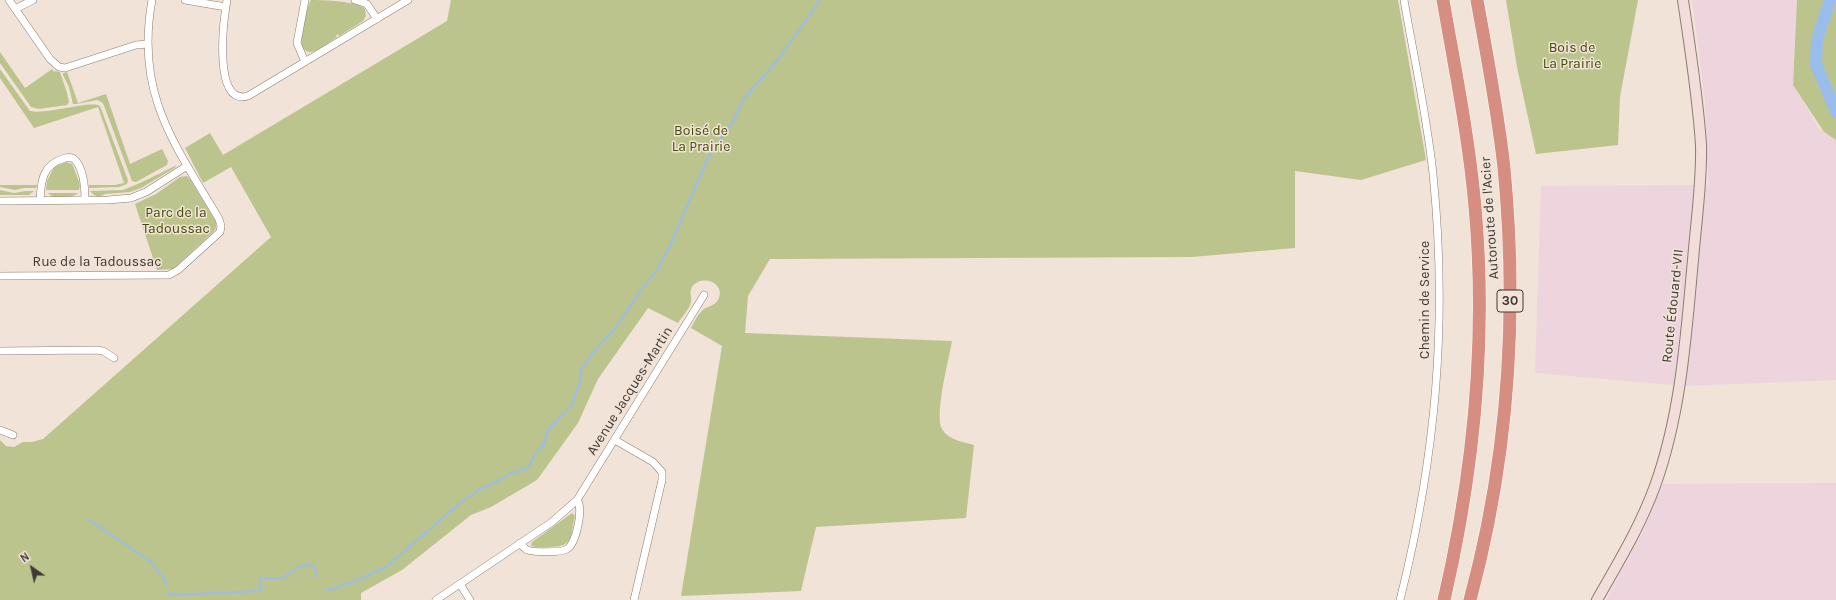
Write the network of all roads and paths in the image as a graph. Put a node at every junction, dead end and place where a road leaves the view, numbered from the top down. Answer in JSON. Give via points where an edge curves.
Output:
{"nodes":[{"id":1,"x":9,"y":0,"type":"edge"},
{"id":2,"x":33,"y":0,"type":"edge"},
{"id":3,"x":152,"y":0,"type":"edge"},
{"id":4,"x":185,"y":0,"type":"edge"},
{"id":5,"x":305,"y":0,"type":"edge"},
{"id":6,"x":355,"y":0,"type":"edge"},
{"id":7,"x":408,"y":0,"type":"edge"},
{"id":8,"x":1404,"y":0,"type":"edge"},
{"id":9,"x":1443,"y":0,"type":"edge"},
{"id":10,"x":1477,"y":0,"type":"edge"},
{"id":11,"x":1683,"y":0,"type":"edge"},
{"id":12,"x":226,"y":4,"type":"edge"},
{"id":13,"x":15,"y":9,"type":"junction"},
{"id":14,"x":377,"y":19,"type":"junction"},
{"id":15,"x":148,"y":44,"type":"junction"},
{"id":16,"x":305,"y":62,"type":"junction"},
{"id":17,"x":187,"y":166,"type":"junction"},
{"id":18,"x":40,"y":200,"type":"junction"},
{"id":19,"x":85,"y":200,"type":"junction"},
{"id":20,"x":0,"y":201,"type":"edge"},
{"id":21,"x":0,"y":276,"type":"edge"},
{"id":22,"x":704,"y":295,"type":"dead end"},
{"id":23,"x":0,"y":351,"type":"edge"},
{"id":24,"x":114,"y":358,"type":"dead end"},
{"id":25,"x":0,"y":430,"type":"edge"},
{"id":26,"x":13,"y":435,"type":"dead end"},
{"id":27,"x":615,"y":440,"type":"junction"},
{"id":28,"x":577,"y":500,"type":"junction"},
{"id":29,"x":520,"y":543,"type":"junction"},
{"id":30,"x":460,"y":584,"type":"junction"},
{"id":31,"x":436,"y":600,"type":"edge"},
{"id":32,"x":470,"y":600,"type":"edge"},
{"id":33,"x":634,"y":600,"type":"edge"},
{"id":34,"x":1400,"y":600,"type":"edge"},
{"id":35,"x":1444,"y":600,"type":"edge"},
{"id":36,"x":1470,"y":600,"type":"edge"},
{"id":37,"x":1597,"y":600,"type":"edge"}],
"edges":[{"from":1,"to":13,"type":"street"},
{"from":2,"to":13,"type":"street"},
{"from":3,"to":15,"type":"street"},
{"from":4,"to":12,"type":"street"},
{"from":5,"to":16,"type":"street","via":[[296,43]]},
{"from":6,"to":14,"type":"street","via":[[367,4]]},
{"from":7,"to":14,"type":"street"},
{"from":8,"to":34,"type":"street","name":"Chemin de Service","via":[[1433,173],[1440,327],[1429,458]]},
{"from":9,"to":35,"type":"highway","name":"Autoroute de l'Acier","number":"30","via":[[1471,167],[1478,246],[1480,310],[1471,456],[1458,539]]},
{"from":10,"to":36,"type":"highway","name":"Autoroute de l'Acier","number":"30","via":[[1504,168],[1510,298],[1508,371],[1500,445],[1487,527]]},
{"from":11,"to":37,"type":"main road","name":"Route Édouard-VII","via":[[1697,102],[1701,160],[1678,392],[1664,455],[1649,501]]},
{"from":12,"to":16,"type":"street","via":[[222,57],[226,77],[233,93],[242,97],[248,96]]},
{"from":13,"to":15,"type":"street","via":[[53,63],[62,68],[136,45]]},
{"from":14,"to":16,"type":"street"},
{"from":15,"to":17,"type":"street","via":[[151,79],[157,105],[169,134]]},
{"from":17,"to":19,"type":"street","via":[[136,196],[122,200]]},
{"from":17,"to":21,"type":"street","name":"Rue de la Tadoussac","via":[[221,226],[218,235],[178,270],[169,275]]},
{"from":18,"to":19,"type":"street"},
{"from":18,"to":19,"type":"street","via":[[41,184],[50,164],[69,157],[77,163],[85,185]]},
{"from":18,"to":20,"type":"street"},
{"from":22,"to":27,"type":"street","name":"Avenue Jacques-Martin"},
{"from":23,"to":24,"type":"street","via":[[96,350]]},
{"from":25,"to":26,"type":"street"},
{"from":27,"to":28,"type":"street","name":"Avenue Jacques-Martin"},
{"from":27,"to":33,"type":"street","via":[[653,462],[662,472]]},
{"from":28,"to":29,"type":"street","name":"Avenue Jacques-Martin","via":[[559,517]]},
{"from":28,"to":29,"type":"street","via":[[581,508],[580,515],[573,543],[568,549],[561,552],[531,551]]},
{"from":29,"to":30,"type":"street","name":"Avenue Jacques-Martin"},
{"from":30,"to":31,"type":"street","name":"Avenue Jacques-Martin"},
{"from":30,"to":32,"type":"street"}]}
